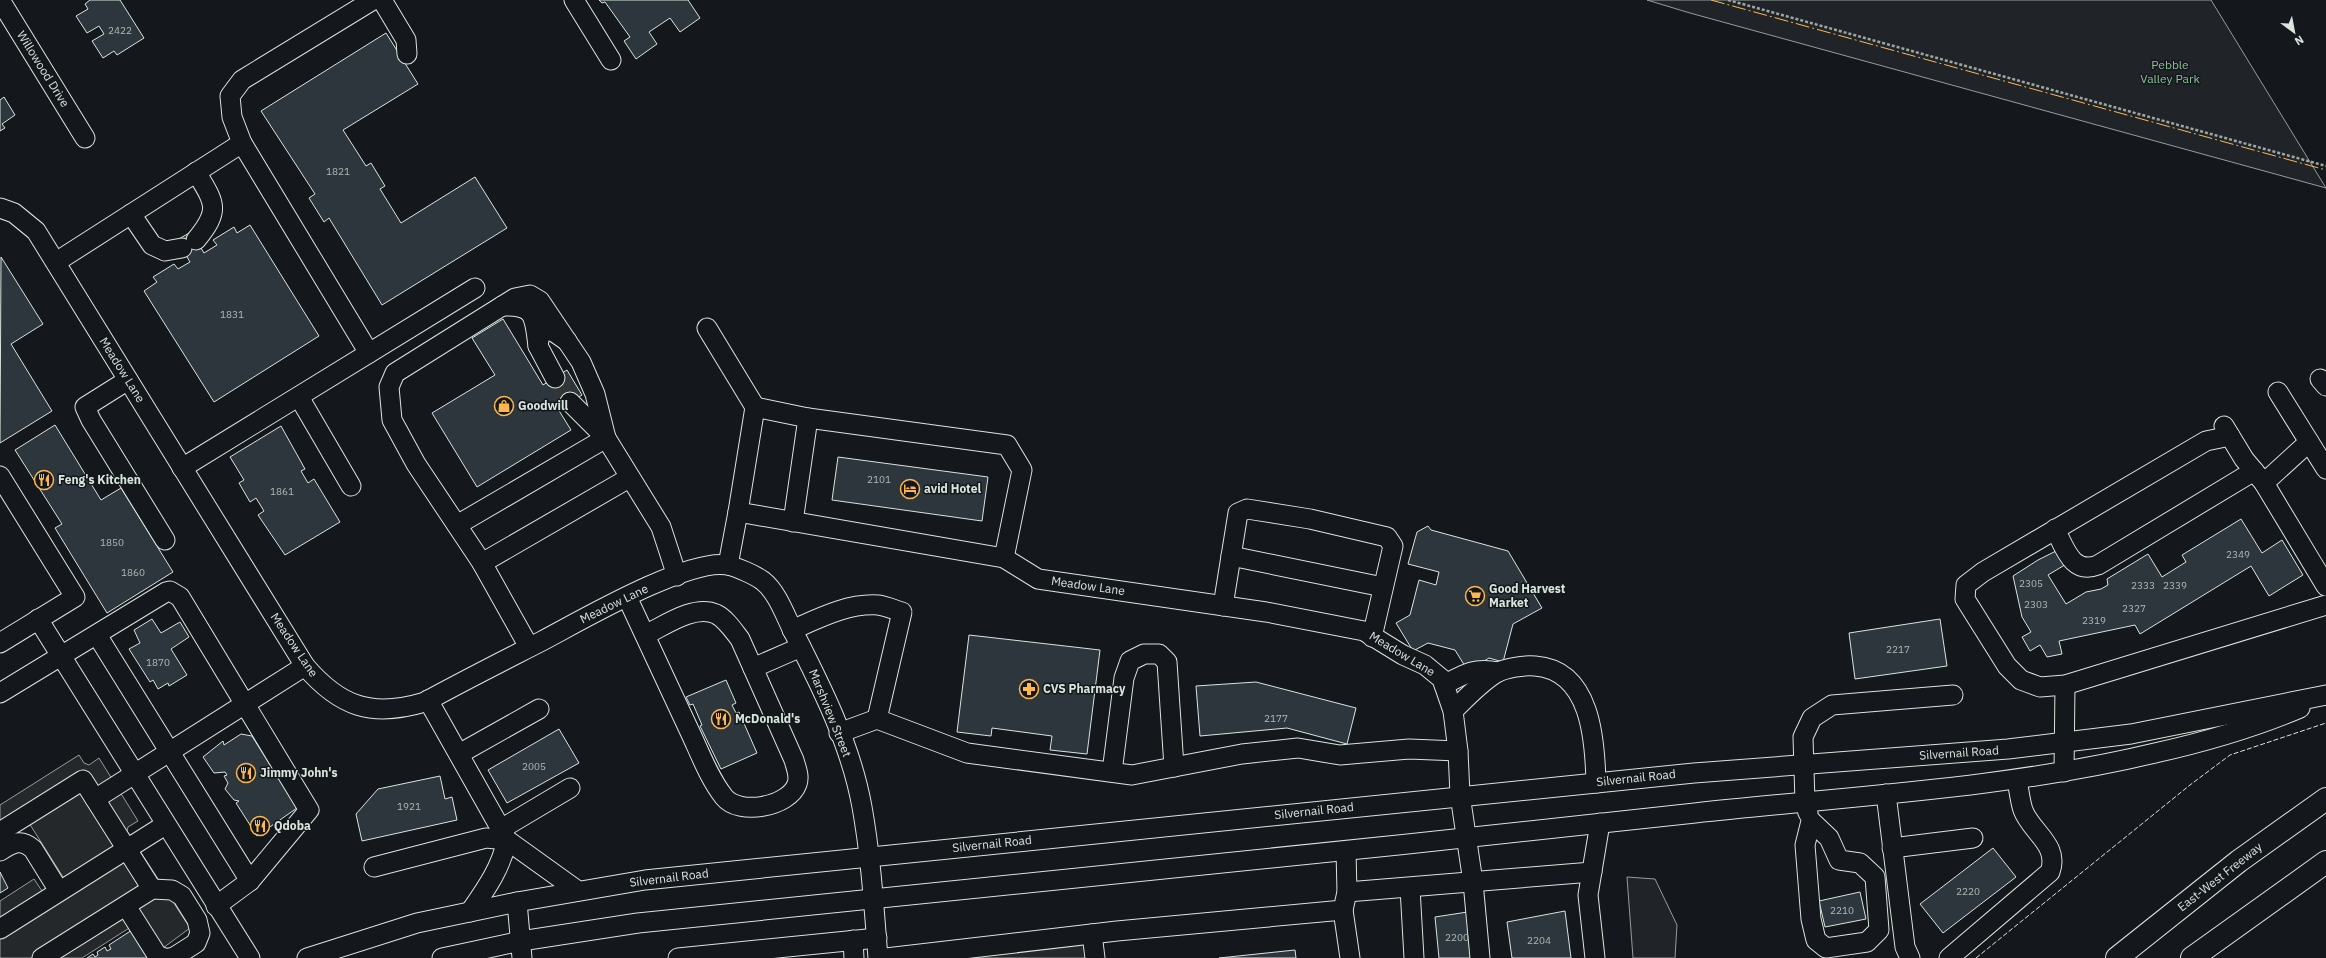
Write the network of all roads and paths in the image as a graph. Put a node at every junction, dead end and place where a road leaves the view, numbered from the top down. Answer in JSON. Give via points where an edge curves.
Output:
{"nodes":[{"id":1,"x":0,"y":0,"type":"edge"},
{"id":2,"x":373,"y":0,"type":"edge"},
{"id":3,"x":382,"y":0,"type":"edge"},
{"id":4,"x":574,"y":0,"type":"edge"},
{"id":5,"x":1728,"y":0,"type":"edge"},
{"id":6,"x":407,"y":54,"type":"dead end"},
{"id":7,"x":611,"y":60,"type":"dead end"},
{"id":8,"x":85,"y":138,"type":"dead end"},
{"id":9,"x":242,"y":143,"type":"junction"},
{"id":10,"x":2326,"y":166,"type":"edge"},
{"id":11,"x":196,"y":172,"type":"junction"},
{"id":12,"x":0,"y":208,"type":"edge"},
{"id":13,"x":131,"y":214,"type":"junction"},
{"id":14,"x":56,"y":262,"type":"junction"},
{"id":15,"x":475,"y":288,"type":"dead end"},
{"id":16,"x":502,"y":306,"type":"junction"},
{"id":17,"x":707,"y":328,"type":"dead end"},
{"id":18,"x":568,"y":341,"type":"junction"},
{"id":19,"x":538,"y":346,"type":"junction"},
{"id":20,"x":370,"y":353,"type":"junction"},
{"id":21,"x":555,"y":378,"type":"tunnel mouth"},
{"id":22,"x":128,"y":380,"type":"junction"},
{"id":23,"x":2278,"y":392,"type":"dead end"},
{"id":24,"x":299,"y":397,"type":"junction"},
{"id":25,"x":570,"y":402,"type":"tunnel mouth"},
{"id":26,"x":755,"y":407,"type":"junction"},
{"id":27,"x":808,"y":418,"type":"junction"},
{"id":28,"x":606,"y":438,"type":"junction"},
{"id":29,"x":2309,"y":442,"type":"junction"},
{"id":30,"x":182,"y":468,"type":"junction"},
{"id":31,"x":2326,"y":469,"type":"edge"},
{"id":32,"x":0,"y":476,"type":"edge"},
{"id":33,"x":2259,"y":477,"type":"junction"},
{"id":34,"x":629,"y":478,"type":"junction"},
{"id":35,"x":351,"y":486,"type":"dead end"},
{"id":36,"x":738,"y":512,"type":"junction"},
{"id":37,"x":793,"y":522,"type":"junction"},
{"id":38,"x":457,"y":525,"type":"junction"},
{"id":39,"x":2054,"y":529,"type":"junction"},
{"id":40,"x":165,"y":540,"type":"dead end"},
{"id":41,"x":1231,"y":556,"type":"junction"},
{"id":42,"x":1004,"y":558,"type":"junction"},
{"id":43,"x":482,"y":564,"type":"junction"},
{"id":44,"x":728,"y":565,"type":"junction"},
{"id":45,"x":677,"y":576,"type":"junction"},
{"id":46,"x":762,"y":580,"type":"joint"},
{"id":47,"x":2326,"y":586,"type":"edge"},
{"id":48,"x":1383,"y":587,"type":"junction"},
{"id":49,"x":628,"y":597,"type":"junction"},
{"id":50,"x":2326,"y":605,"type":"edge"},
{"id":51,"x":1223,"y":606,"type":"junction"},
{"id":52,"x":38,"y":620,"type":"junction"},
{"id":53,"x":792,"y":630,"type":"junction"},
{"id":54,"x":98,"y":635,"type":"junction"},
{"id":55,"x":645,"y":635,"type":"junction"},
{"id":56,"x":1372,"y":637,"type":"junction"},
{"id":57,"x":0,"y":643,"type":"edge"},
{"id":58,"x":529,"y":647,"type":"junction"},
{"id":59,"x":801,"y":647,"type":"junction"},
{"id":60,"x":61,"y":657,"type":"junction"},
{"id":61,"x":304,"y":666,"type":"junction"},
{"id":62,"x":753,"y":668,"type":"junction"},
{"id":63,"x":1498,"y":672,"type":"junction"},
{"id":64,"x":1444,"y":685,"type":"junction"},
{"id":65,"x":2065,"y":685,"type":"junction"},
{"id":66,"x":0,"y":693,"type":"edge"},
{"id":67,"x":1953,"y":695,"type":"dead end"},
{"id":68,"x":2326,"y":696,"type":"edge"},
{"id":69,"x":428,"y":700,"type":"junction"},
{"id":70,"x":246,"y":704,"type":"junction"},
{"id":71,"x":539,"y":709,"type":"dead end"},
{"id":72,"x":1453,"y":712,"type":"junction"},
{"id":73,"x":877,"y":719,"type":"junction"},
{"id":74,"x":839,"y":733,"type":"junction"},
{"id":75,"x":2065,"y":742,"type":"junction"},
{"id":76,"x":1458,"y":751,"type":"junction"},
{"id":77,"x":170,"y":752,"type":"junction"},
{"id":78,"x":459,"y":754,"type":"junction"},
{"id":79,"x":1804,"y":764,"type":"junction"},
{"id":80,"x":1174,"y":767,"type":"junction"},
{"id":81,"x":1112,"y":772,"type":"junction"},
{"id":82,"x":2064,"y":772,"type":"junction"},
{"id":83,"x":134,"y":775,"type":"junction"},
{"id":84,"x":2017,"y":780,"type":"junction"},
{"id":85,"x":1596,"y":782,"type":"junction"},
{"id":86,"x":570,"y":788,"type":"dead end"},
{"id":87,"x":1886,"y":794,"type":"junction"},
{"id":88,"x":1460,"y":795,"type":"junction"},
{"id":89,"x":95,"y":799,"type":"junction"},
{"id":90,"x":2326,"y":799,"type":"edge"},
{"id":91,"x":1805,"y":802,"type":"junction"},
{"id":92,"x":1811,"y":820,"type":"junction"},
{"id":93,"x":1600,"y":823,"type":"junction"},
{"id":94,"x":165,"y":824,"type":"junction"},
{"id":95,"x":0,"y":832,"type":"edge"},
{"id":96,"x":504,"y":834,"type":"junction"},
{"id":97,"x":1466,"y":838,"type":"junction"},
{"id":98,"x":1974,"y":838,"type":"dead end"},
{"id":99,"x":1892,"y":848,"type":"junction"},
{"id":100,"x":127,"y":849,"type":"junction"},
{"id":101,"x":0,"y":851,"type":"edge"},
{"id":102,"x":1346,"y":851,"type":"junction"},
{"id":103,"x":868,"y":858,"type":"junction"},
{"id":104,"x":2326,"y":862,"type":"edge"},
{"id":105,"x":374,"y":867,"type":"dead end"},
{"id":106,"x":1592,"y":872,"type":"junction"},
{"id":107,"x":250,"y":881,"type":"junction"},
{"id":108,"x":1473,"y":882,"type":"junction"},
{"id":109,"x":1410,"y":888,"type":"junction"},
{"id":110,"x":152,"y":889,"type":"junction"},
{"id":111,"x":60,"y":891,"type":"junction"},
{"id":112,"x":578,"y":891,"type":"junction"},
{"id":113,"x":873,"y":899,"type":"junction"},
{"id":114,"x":1345,"y":901,"type":"junction"},
{"id":115,"x":517,"y":902,"type":"junction"},
{"id":116,"x":126,"y":906,"type":"junction"},
{"id":117,"x":216,"y":906,"type":"junction"},
{"id":118,"x":470,"y":912,"type":"junction"},
{"id":119,"x":0,"y":928,"type":"edge"},
{"id":120,"x":1092,"y":934,"type":"junction"},
{"id":121,"x":877,"y":938,"type":"junction"},
{"id":122,"x":522,"y":949,"type":"edge"},
{"id":123,"x":854,"y":949,"type":"edge"},
{"id":124,"x":780,"y":953,"type":"edge"},
{"id":125,"x":729,"y":955,"type":"edge"},
{"id":126,"x":697,"y":957,"type":"edge"},
{"id":127,"x":42,"y":958,"type":"edge"},
{"id":128,"x":164,"y":958,"type":"edge"},
{"id":129,"x":169,"y":958,"type":"edge"},
{"id":130,"x":250,"y":958,"type":"edge"},
{"id":131,"x":307,"y":958,"type":"edge"},
{"id":132,"x":442,"y":958,"type":"edge"},
{"id":133,"x":678,"y":958,"type":"edge"},
{"id":134,"x":878,"y":958,"type":"edge"},
{"id":135,"x":886,"y":958,"type":"edge"},
{"id":136,"x":1094,"y":958,"type":"edge"},
{"id":137,"x":1350,"y":958,"type":"edge"},
{"id":138,"x":1414,"y":958,"type":"edge"},
{"id":139,"x":1480,"y":958,"type":"edge"},
{"id":140,"x":1595,"y":958,"type":"edge"},
{"id":141,"x":1910,"y":958,"type":"edge"},
{"id":142,"x":1949,"y":958,"type":"edge"},
{"id":143,"x":2117,"y":958,"type":"edge"},
{"id":144,"x":2192,"y":958,"type":"edge"}],
"edges":[{"from":1,"to":8,"type":"street","name":"Willowood Drive"},
{"from":2,"to":9,"type":"street","via":[[242,80],[230,96],[232,117]]},
{"from":3,"to":6,"type":"street","via":[[406,40]]},
{"from":4,"to":7,"type":"street"},
{"from":5,"to":10,"type":"path"},
{"from":9,"to":11,"type":"street"},
{"from":9,"to":20,"type":"street"},
{"from":11,"to":13,"type":"street"},
{"from":11,"to":13,"type":"street","via":[[212,199],[213,212],[209,224],[189,244],[165,251],[152,245]]},
{"from":12,"to":14,"type":"street","name":"Meadow Lane","via":[[14,213],[36,232]]},
{"from":13,"to":14,"type":"street"},
{"from":14,"to":22,"type":"street","name":"Meadow Lane"},
{"from":15,"to":20,"type":"street"},
{"from":16,"to":18,"type":"street","via":[[515,298],[530,295],[540,301]]},
{"from":16,"to":19,"type":"street","via":[[519,306],[530,312],[535,322]]},
{"from":16,"to":38,"type":"street","via":[[395,373],[390,387],[392,420],[416,464]]},
{"from":17,"to":26,"type":"street"},
{"from":18,"to":19,"type":"street","via":[[546,330],[540,334]]},
{"from":18,"to":28,"type":"street","via":[[581,362],[595,394]]},
{"from":19,"to":21,"type":"street"},
{"from":20,"to":24,"type":"street"},
{"from":22,"to":30,"type":"street","name":"Meadow Lane"},
{"from":22,"to":40,"type":"street","via":[[85,406],[91,420]]},
{"from":23,"to":29,"type":"street"},
{"from":24,"to":30,"type":"street"},
{"from":24,"to":35,"type":"street"},
{"from":25,"to":28,"type":"street"},
{"from":26,"to":27,"type":"street"},
{"from":26,"to":36,"type":"street"},
{"from":27,"to":37,"type":"street"},
{"from":27,"to":42,"type":"street","via":[[1007,445],[1022,470]]},
{"from":28,"to":34,"type":"street"},
{"from":28,"to":38,"type":"street"},
{"from":29,"to":31,"type":"street"},
{"from":29,"to":33,"type":"street"},
{"from":30,"to":61,"type":"street","name":"Meadow Lane"},
{"from":32,"to":52,"type":"street","via":[[75,597]]},
{"from":33,"to":39,"type":"street","via":[[2088,569],[2072,560]]},
{"from":33,"to":39,"type":"street","via":[[2227,430]]},
{"from":33,"to":47,"type":"street"},
{"from":34,"to":43,"type":"street"},
{"from":34,"to":45,"type":"street","via":[[661,527]]},
{"from":36,"to":37,"type":"street"},
{"from":36,"to":44,"type":"street"},
{"from":37,"to":42,"type":"street"},
{"from":38,"to":43,"type":"street"},
{"from":39,"to":65,"type":"street","via":[[1966,584],[1965,599],[2007,666],[2021,680],[2040,687]]},
{"from":41,"to":48,"type":"street"},
{"from":41,"to":48,"type":"street","via":[[1238,513],[1247,509],[1310,518],[1387,537],[1392,546]]},
{"from":41,"to":51,"type":"street"},
{"from":42,"to":51,"type":"street","name":"Meadow Lane","via":[[1038,579]]},
{"from":43,"to":58,"type":"street"},
{"from":44,"to":45,"type":"street","name":"Meadow Lane","via":[[712,565]]},
{"from":44,"to":46,"type":"street","name":"Meadow Lane"},
{"from":45,"to":49,"type":"street","name":"Meadow Lane"},
{"from":46,"to":53,"type":"street","name":"Marshview Street","via":[[770,589]]},
{"from":48,"to":56,"type":"street"},
{"from":49,"to":55,"type":"street"},
{"from":49,"to":58,"type":"street","name":"Meadow Lane"},
{"from":50,"to":65,"type":"street"},
{"from":51,"to":56,"type":"street","name":"Meadow Lane","via":[[1364,631]]},
{"from":52,"to":57,"type":"street"},
{"from":52,"to":60,"type":"street"},
{"from":53,"to":59,"type":"street","name":"Marshview Street"},
{"from":53,"to":73,"type":"street","via":[[829,614],[856,607],[879,605],[902,612]]},
{"from":54,"to":60,"type":"street"},
{"from":54,"to":70,"type":"street","via":[[170,591],[180,597],[187,607]]},
{"from":54,"to":77,"type":"street"},
{"from":55,"to":62,"type":"street","via":[[690,613],[710,612],[728,624],[740,639]]},
{"from":55,"to":62,"type":"street","via":[[714,783],[724,798],[743,807],[759,807],[778,802],[797,785],[798,776],[794,760]]},
{"from":56,"to":64,"type":"street","name":"Meadow Lane","via":[[1403,656],[1425,665],[1442,679]]},
{"from":58,"to":69,"type":"street","name":"Meadow Lane"},
{"from":59,"to":62,"type":"street"},
{"from":59,"to":74,"type":"street","name":"Marshview Street"},
{"from":60,"to":66,"type":"street"},
{"from":60,"to":83,"type":"street"},
{"from":61,"to":69,"type":"street","name":"Meadow Lane","via":[[334,695],[356,706],[381,710],[404,708]]},
{"from":61,"to":70,"type":"street"},
{"from":63,"to":64,"type":"street","via":[[1483,669],[1465,674]]},
{"from":63,"to":72,"type":"street"},
{"from":63,"to":85,"type":"street","via":[[1527,665],[1546,667],[1557,670],[1570,683],[1583,698],[1595,741]]},
{"from":64,"to":72,"type":"street","name":"Meadow Lane"},
{"from":65,"to":75,"type":"street"},
{"from":67,"to":79,"type":"street","via":[[1832,705],[1812,718],[1803,737]]},
{"from":68,"to":75,"type":"street","name":"Silvernail Road","via":[[2132,734]]},
{"from":68,"to":82,"type":"street","name":"Silvernail Road","via":[[2240,731],[2123,761]]},
{"from":69,"to":78,"type":"street"},
{"from":70,"to":77,"type":"street"},
{"from":70,"to":107,"type":"street","via":[[309,810]]},
{"from":71,"to":78,"type":"street"},
{"from":72,"to":76,"type":"street","name":"Meadow Lane"},
{"from":73,"to":74,"type":"street"},
{"from":73,"to":81,"type":"street","via":[[967,753]]},
{"from":74,"to":103,"type":"street","name":"Marshview Street","via":[[854,772]]},
{"from":75,"to":79,"type":"street","name":"Silvernail Road","via":[[2008,749]]},
{"from":75,"to":82,"type":"street"},
{"from":76,"to":80,"type":"street","via":[[1409,750],[1340,755],[1298,748],[1242,754]]},
{"from":76,"to":88,"type":"street","name":"Meadow Lane"},
{"from":77,"to":83,"type":"street"},
{"from":77,"to":107,"type":"street"},
{"from":78,"to":96,"type":"street"},
{"from":79,"to":85,"type":"street","name":"Silvernail Road"},
{"from":79,"to":91,"type":"street"},
{"from":80,"to":81,"type":"street","via":[[1132,775]]},
{"from":80,"to":81,"type":"street","via":[[1167,662],[1159,654],[1144,654],[1130,662],[1124,678]]},
{"from":82,"to":84,"type":"street","name":"Silvernail Road"},
{"from":83,"to":89,"type":"street"},
{"from":83,"to":94,"type":"street"},
{"from":84,"to":87,"type":"street","name":"Silvernail Road"},
{"from":84,"to":142,"type":"street","via":[[2023,811],[2052,852],[2054,862],[2050,872]]},
{"from":85,"to":88,"type":"street","name":"Silvernail Road"},
{"from":86,"to":96,"type":"street"},
{"from":87,"to":91,"type":"street","name":"Silvernail Road"},
{"from":87,"to":99,"type":"street"},
{"from":88,"to":97,"type":"street","name":"Meadow Lane"},
{"from":88,"to":103,"type":"street","name":"Silvernail Road"},
{"from":89,"to":95,"type":"street","via":[[83,780]]},
{"from":89,"to":100,"type":"street"},
{"from":90,"to":143,"type":"highway","name":"East-West Freeway","via":[[2239,861]]},
{"from":91,"to":92,"type":"street"},
{"from":91,"to":93,"type":"street","name":"Silvernail Road"},
{"from":92,"to":92,"type":"street","via":[[1805,845],[1811,919],[1816,940],[1826,948],[1867,942],[1879,930],[1875,877],[1860,863],[1839,860],[1829,838]]},
{"from":93,"to":97,"type":"street","name":"Silvernail Road"},
{"from":93,"to":106,"type":"street"},
{"from":94,"to":100,"type":"street"},
{"from":94,"to":117,"type":"street"},
{"from":96,"to":105,"type":"street"},
{"from":96,"to":112,"type":"street"},
{"from":96,"to":118,"type":"street","via":[[504,856],[495,875]]},
{"from":97,"to":102,"type":"street","name":"Silvernail Road"},
{"from":97,"to":108,"type":"street","name":"Meadow Lane"},
{"from":98,"to":99,"type":"street"},
{"from":99,"to":141,"type":"street","via":[[1904,947]]},
{"from":100,"to":110,"type":"street"},
{"from":100,"to":111,"type":"street"},
{"from":101,"to":111,"type":"street","via":[[12,843],[21,841],[28,844]]},
{"from":102,"to":113,"type":"street","name":"Silvernail Road"},
{"from":102,"to":114,"type":"street"},
{"from":103,"to":112,"type":"street","name":"Silvernail Road","via":[[645,880]]},
{"from":103,"to":113,"type":"street","name":"Marshview Street"},
{"from":104,"to":144,"type":"highway"},
{"from":106,"to":108,"type":"street"},
{"from":106,"to":140,"type":"street","via":[[1588,895]]},
{"from":107,"to":117,"type":"street"},
{"from":108,"to":109,"type":"street"},
{"from":108,"to":139,"type":"street","name":"Meadow Lane"},
{"from":109,"to":114,"type":"street"},
{"from":109,"to":138,"type":"street"},
{"from":110,"to":116,"type":"street"},
{"from":110,"to":129,"type":"street","via":[[172,890],[182,896],[197,920],[200,933],[196,943]]},
{"from":111,"to":119,"type":"street"},
{"from":112,"to":115,"type":"street","name":"Silvernail Road"},
{"from":113,"to":121,"type":"street","name":"Marshview Street"},
{"from":113,"to":122,"type":"street","name":"Silvernail Road","via":[[638,923]]},
{"from":114,"to":120,"type":"street"},
{"from":114,"to":137,"type":"street"},
{"from":115,"to":118,"type":"street","name":"Silvernail Road"},
{"from":115,"to":122,"type":"street"},
{"from":116,"to":127,"type":"street"},
{"from":116,"to":128,"type":"street","via":[[157,955]]},
{"from":117,"to":130,"type":"street"},
{"from":118,"to":131,"type":"street","name":"Silvernail Road","via":[[417,923]]},
{"from":120,"to":135,"type":"street"},
{"from":120,"to":136,"type":"street"},
{"from":121,"to":123,"type":"street"},
{"from":121,"to":134,"type":"street","name":"Marshview Street"},
{"from":122,"to":132,"type":"street","name":"Silvernail Road"},
{"from":123,"to":124,"type":"street"},
{"from":124,"to":125,"type":"street"},
{"from":125,"to":126,"type":"street"},
{"from":126,"to":133,"type":"street"}]}
